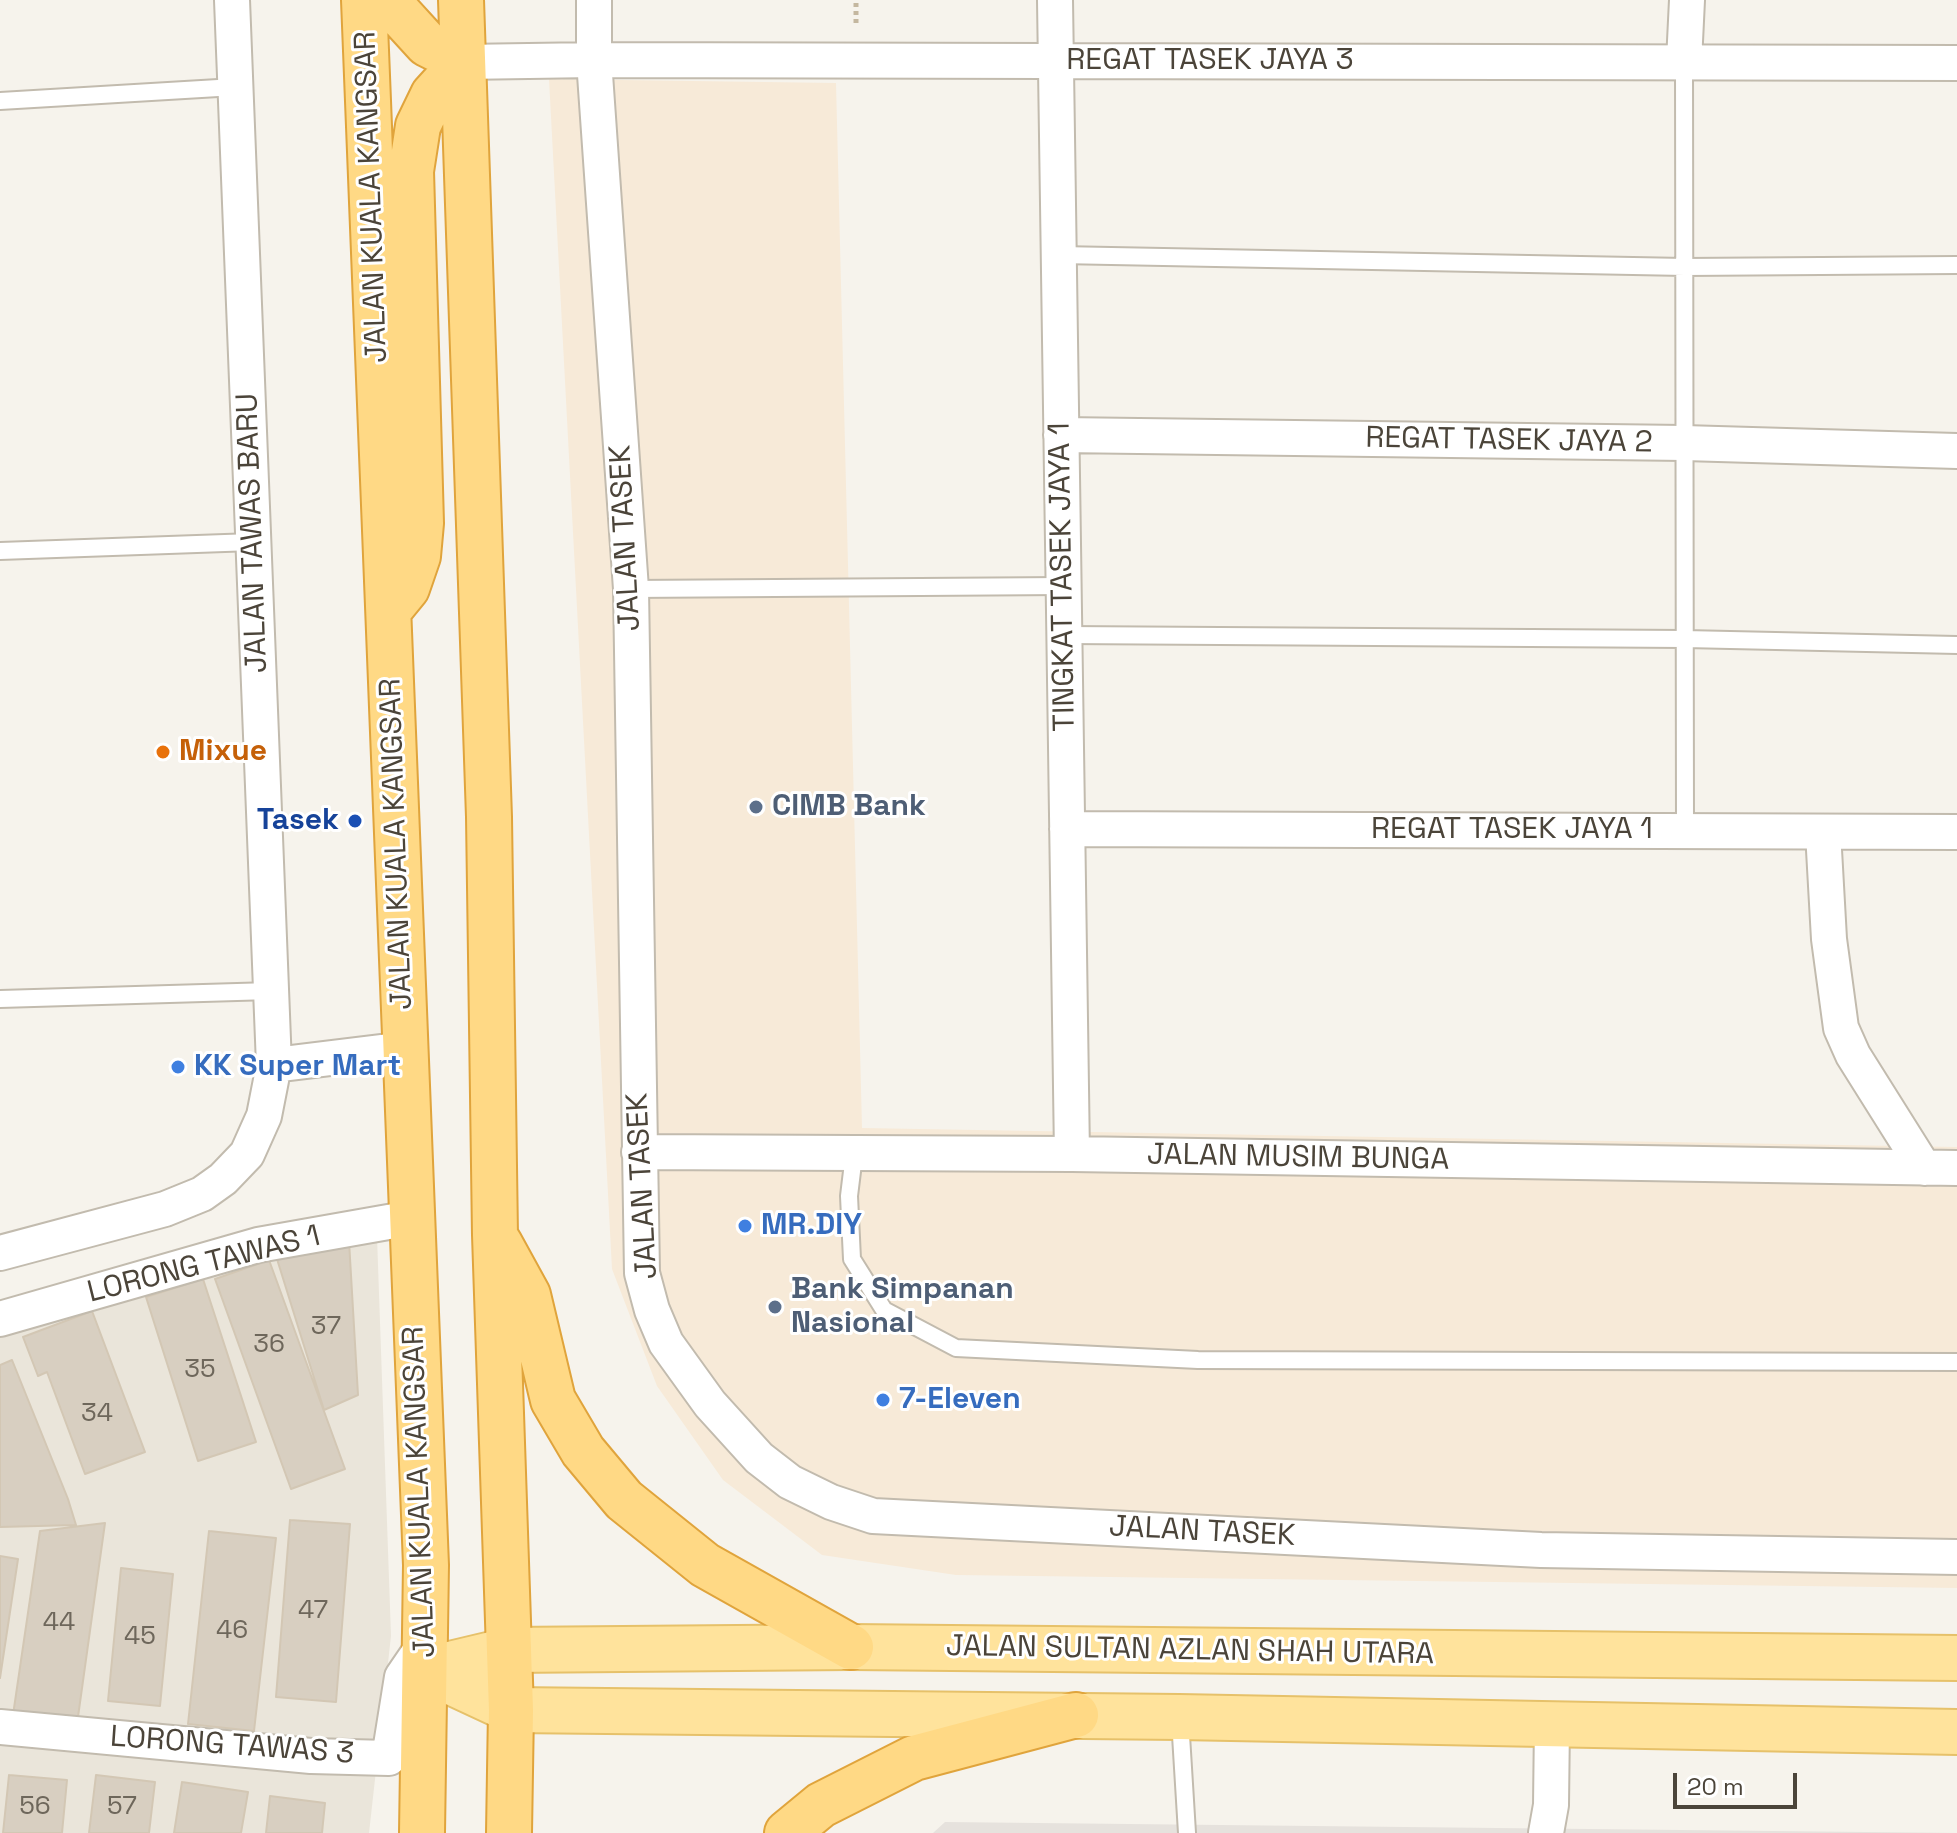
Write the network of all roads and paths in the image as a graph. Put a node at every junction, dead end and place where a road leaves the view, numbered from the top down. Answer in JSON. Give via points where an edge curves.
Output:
{"nodes":[{"id":1,"x":232,"y":0,"type":"edge"},
{"id":2,"x":364,"y":0,"type":"edge"},
{"id":3,"x":391,"y":0,"type":"edge"},
{"id":4,"x":461,"y":0,"type":"edge"},
{"id":5,"x":594,"y":0,"type":"edge"},
{"id":6,"x":1055,"y":0,"type":"edge"},
{"id":7,"x":1687,"y":0,"type":"edge"},
{"id":8,"x":594,"y":60,"type":"junction"},
{"id":9,"x":1056,"y":61,"type":"junction"},
{"id":10,"x":463,"y":62,"type":"junction"},
{"id":11,"x":1684,"y":62,"type":"junction"},
{"id":12,"x":1957,"y":63,"type":"edge"},
{"id":13,"x":235,"y":87,"type":"junction"},
{"id":14,"x":0,"y":101,"type":"edge"},
{"id":15,"x":1059,"y":255,"type":"junction"},
{"id":16,"x":1957,"y":265,"type":"edge"},
{"id":17,"x":1685,"y":267,"type":"junction"},
{"id":18,"x":1061,"y":435,"type":"junction"},
{"id":19,"x":1684,"y":443,"type":"junction"},
{"id":20,"x":1957,"y":451,"type":"edge"},
{"id":21,"x":253,"y":542,"type":"junction"},
{"id":22,"x":0,"y":551,"type":"edge"},
{"id":23,"x":1064,"y":586,"type":"junction"},
{"id":24,"x":631,"y":589,"type":"junction"},
{"id":25,"x":389,"y":610,"type":"junction"},
{"id":26,"x":1065,"y":635,"type":"junction"},
{"id":27,"x":1685,"y":639,"type":"junction"},
{"id":28,"x":1957,"y":645,"type":"edge"},
{"id":29,"x":1067,"y":829,"type":"junction"},
{"id":30,"x":1685,"y":831,"type":"junction"},
{"id":31,"x":1823,"y":832,"type":"junction"},
{"id":32,"x":1957,"y":832,"type":"edge"},
{"id":33,"x":271,"y":991,"type":"junction"},
{"id":34,"x":0,"y":999,"type":"edge"},
{"id":35,"x":405,"y":1049,"type":"junction"},
{"id":36,"x":274,"y":1065,"type":"junction"},
{"id":37,"x":639,"y":1152,"type":"junction"},
{"id":38,"x":1072,"y":1154,"type":"junction"},
{"id":39,"x":854,"y":1155,"type":"junction"},
{"id":40,"x":1940,"y":1168,"type":"edge"},
{"id":41,"x":411,"y":1218,"type":"junction"},
{"id":42,"x":495,"y":1235,"type":"junction"},
{"id":43,"x":0,"y":1253,"type":"edge"},
{"id":44,"x":0,"y":1319,"type":"edge"},
{"id":45,"x":1957,"y":1362,"type":"edge"},
{"id":46,"x":1957,"y":1557,"type":"edge"},
{"id":47,"x":851,"y":1647,"type":"junction"},
{"id":48,"x":509,"y":1650,"type":"junction"},
{"id":49,"x":425,"y":1656,"type":"junction"},
{"id":50,"x":1957,"y":1658,"type":"edge"},
{"id":51,"x":511,"y":1710,"type":"junction"},
{"id":52,"x":1076,"y":1715,"type":"junction"},
{"id":53,"x":1179,"y":1717,"type":"junction"},
{"id":54,"x":1552,"y":1723,"type":"junction"},
{"id":55,"x":0,"y":1727,"type":"edge"},
{"id":56,"x":1957,"y":1732,"type":"edge"},
{"id":57,"x":422,"y":1833,"type":"edge"},
{"id":58,"x":509,"y":1833,"type":"edge"},
{"id":59,"x":787,"y":1833,"type":"edge"},
{"id":60,"x":1187,"y":1833,"type":"edge"},
{"id":61,"x":1546,"y":1833,"type":"edge"}],
"edges":[{"from":1,"to":13,"type":"street","name":"JALAN TAWAS BARU"},
{"from":2,"to":25,"type":"highway","name":"JALAN KUALA KANGSAR"},
{"from":3,"to":10,"type":"highway","via":[[427,44]]},
{"from":4,"to":10,"type":"highway"},
{"from":5,"to":8,"type":"street","name":"JALAN TASEK"},
{"from":6,"to":9,"type":"street","name":"TINGKAT TASEK JAYA 1"},
{"from":7,"to":11,"type":"street"},
{"from":8,"to":9,"type":"street","name":"REGAT TASEK JAYA 3"},
{"from":8,"to":10,"type":"street","name":"REGAT TASEK JAYA 3"},
{"from":8,"to":24,"type":"street","name":"JALAN TASEK"},
{"from":9,"to":11,"type":"street","name":"REGAT TASEK JAYA 3"},
{"from":9,"to":15,"type":"street","name":"TINGKAT TASEK JAYA 1"},
{"from":10,"to":25,"type":"highway","via":[[433,95],[418,126],[411,171],[421,523],[418,556],[407,588]]},
{"from":10,"to":42,"type":"highway","via":[[489,801]]},
{"from":11,"to":12,"type":"street","name":"REGAT TASEK JAYA 3"},
{"from":11,"to":17,"type":"lane"},
{"from":13,"to":14,"type":"lane"},
{"from":13,"to":21,"type":"street","name":"JALAN TAWAS BARU"},
{"from":15,"to":17,"type":"lane"},
{"from":15,"to":18,"type":"street","name":"TINGKAT TASEK JAYA 1"},
{"from":16,"to":17,"type":"lane"},
{"from":17,"to":19,"type":"lane"},
{"from":18,"to":19,"type":"street","name":"REGAT TASEK JAYA 2"},
{"from":18,"to":23,"type":"street","name":"TINGKAT TASEK JAYA 1"},
{"from":19,"to":20,"type":"street","name":"REGAT TASEK JAYA 2"},
{"from":19,"to":27,"type":"lane"},
{"from":21,"to":22,"type":"lane"},
{"from":21,"to":33,"type":"street","name":"JALAN TAWAS BARU"},
{"from":23,"to":24,"type":"lane"},
{"from":23,"to":26,"type":"street","name":"TINGKAT TASEK JAYA 1"},
{"from":24,"to":37,"type":"street","name":"JALAN TASEK"},
{"from":25,"to":35,"type":"highway","name":"JALAN KUALA KANGSAR"},
{"from":26,"to":27,"type":"lane"},
{"from":26,"to":29,"type":"street","name":"TINGKAT TASEK JAYA 1"},
{"from":27,"to":28,"type":"lane"},
{"from":27,"to":30,"type":"lane"},
{"from":29,"to":30,"type":"street","name":"REGAT TASEK JAYA 1"},
{"from":29,"to":38,"type":"street","name":"TINGKAT TASEK JAYA 1"},
{"from":30,"to":31,"type":"street","name":"REGAT TASEK JAYA 1"},
{"from":31,"to":32,"type":"street","name":"REGAT TASEK JAYA 1"},
{"from":31,"to":40,"type":"street","via":[[1841,1028],[1853,1055]]},
{"from":33,"to":34,"type":"lane"},
{"from":33,"to":36,"type":"street","name":"JALAN TAWAS BARU"},
{"from":35,"to":36,"type":"street"},
{"from":35,"to":41,"type":"highway","name":"JALAN KUALA KANGSAR"},
{"from":36,"to":43,"type":"street","name":"JALAN TAWAS BARU","via":[[264,1116],[247,1154],[202,1194],[165,1209]]},
{"from":37,"to":39,"type":"street","name":"JALAN MUSIM BUNGA"},
{"from":37,"to":46,"type":"street","name":"JALAN TASEK","via":[[642,1273],[666,1343],[710,1404],[759,1458],[790,1482],[873,1516],[1541,1550]]},
{"from":38,"to":39,"type":"street","name":"JALAN MUSIM BUNGA"},
{"from":38,"to":40,"type":"street","name":"JALAN MUSIM BUNGA"},
{"from":39,"to":45,"type":"lane","via":[[849,1196],[852,1259],[884,1310],[956,1348],[1198,1360]]},
{"from":41,"to":44,"type":"street","name":"LORONG TAWAS 1","via":[[258,1245]]},
{"from":41,"to":49,"type":"highway","name":"JALAN KUALA KANGSAR"},
{"from":42,"to":47,"type":"highway","via":[[528,1295],[553,1400],[583,1451],[624,1500],[705,1565]]},
{"from":42,"to":48,"type":"highway"},
{"from":47,"to":48,"type":"main road","name":"JALAN SULTAN AZLAN SHAH UTARA"},
{"from":47,"to":50,"type":"main road","name":"JALAN SULTAN AZLAN SHAH UTARA"},
{"from":48,"to":49,"type":"main road","name":"JALAN SULTAN AZLAN SHAH UTARA"},
{"from":48,"to":51,"type":"highway"},
{"from":49,"to":51,"type":"main road"},
{"from":49,"to":55,"type":"street","name":"LORONG TAWAS 3","via":[[402,1677],[389,1758],[311,1756]]},
{"from":49,"to":57,"type":"highway","name":"JALAN KUALA KANGSAR"},
{"from":51,"to":52,"type":"main road"},
{"from":51,"to":58,"type":"highway"},
{"from":52,"to":53,"type":"main road"},
{"from":52,"to":59,"type":"highway","via":[[914,1758],[821,1805]]},
{"from":53,"to":54,"type":"main road"},
{"from":53,"to":60,"type":"lane"},
{"from":54,"to":56,"type":"main road"},
{"from":54,"to":61,"type":"street"}]}
